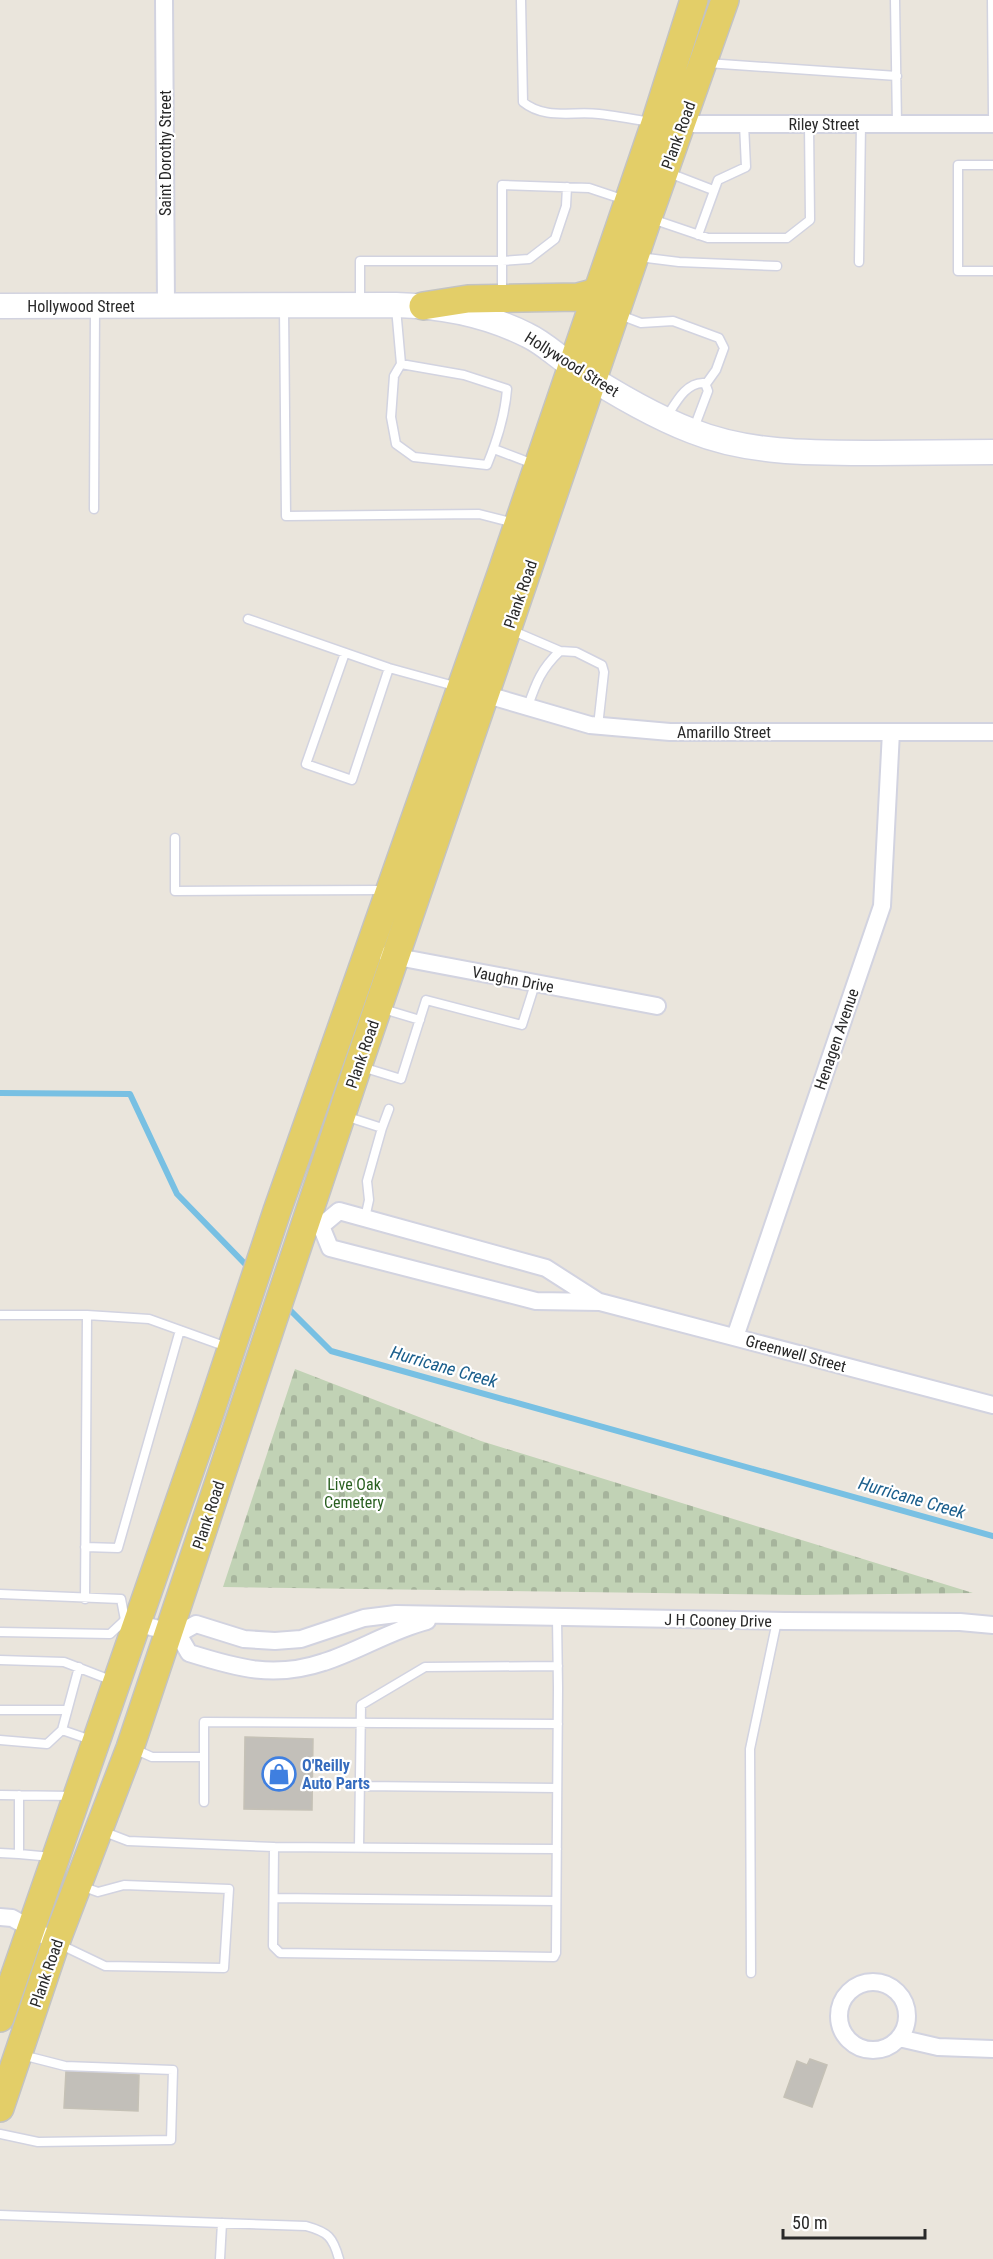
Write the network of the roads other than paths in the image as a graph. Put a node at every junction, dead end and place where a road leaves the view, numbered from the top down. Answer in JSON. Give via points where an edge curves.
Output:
{"nodes":[{"id":1,"x":164,"y":0,"type":"edge"},
{"id":2,"x":521,"y":0,"type":"edge"},
{"id":3,"x":694,"y":0,"type":"edge"},
{"id":4,"x":726,"y":0,"type":"edge"},
{"id":5,"x":895,"y":0,"type":"edge"},
{"id":6,"x":992,"y":0,"type":"edge"},
{"id":7,"x":704,"y":63,"type":"junction"},
{"id":8,"x":897,"y":76,"type":"junction"},
{"id":9,"x":993,"y":115,"type":"edge"},
{"id":10,"x":655,"y":123,"type":"junction"},
{"id":11,"x":744,"y":124,"type":"junction"},
{"id":12,"x":809,"y":124,"type":"junction"},
{"id":13,"x":861,"y":124,"type":"junction"},
{"id":14,"x":897,"y":124,"type":"junction"},
{"id":15,"x":993,"y":124,"type":"edge"},
{"id":16,"x":682,"y":125,"type":"junction"},
{"id":17,"x":993,"y":165,"type":"edge"},
{"id":18,"x":665,"y":171,"type":"junction"},
{"id":19,"x":567,"y":187,"type":"junction"},
{"id":20,"x":713,"y":190,"type":"junction"},
{"id":21,"x":628,"y":201,"type":"junction"},
{"id":22,"x":648,"y":218,"type":"junction"},
{"id":23,"x":698,"y":235,"type":"junction"},
{"id":24,"x":635,"y":257,"type":"junction"},
{"id":25,"x":502,"y":261,"type":"junction"},
{"id":26,"x":859,"y":262,"type":"dead end"},
{"id":27,"x":777,"y":267,"type":"dead end"},
{"id":28,"x":993,"y":271,"type":"edge"},
{"id":29,"x":598,"y":288,"type":"junction"},
{"id":30,"x":502,"y":299,"type":"junction"},
{"id":31,"x":284,"y":305,"type":"junction"},
{"id":32,"x":360,"y":305,"type":"junction"},
{"id":33,"x":396,"y":305,"type":"junction"},
{"id":34,"x":0,"y":306,"type":"edge"},
{"id":35,"x":96,"y":306,"type":"junction"},
{"id":36,"x":166,"y":306,"type":"junction"},
{"id":37,"x":423,"y":306,"type":"junction"},
{"id":38,"x":616,"y":314,"type":"junction"},
{"id":39,"x":401,"y":364,"type":"junction"},
{"id":40,"x":583,"y":372,"type":"junction"},
{"id":41,"x":706,"y":384,"type":"junction"},
{"id":42,"x":666,"y":419,"type":"junction"},
{"id":43,"x":693,"y":432,"type":"junction"},
{"id":44,"x":494,"y":449,"type":"junction"},
{"id":45,"x":993,"y":452,"type":"edge"},
{"id":46,"x":538,"y":466,"type":"junction"},
{"id":47,"x":94,"y":509,"type":"dead end"},
{"id":48,"x":518,"y":524,"type":"junction"},
{"id":49,"x":248,"y":619,"type":"dead end"},
{"id":50,"x":508,"y":629,"type":"junction"},
{"id":51,"x":560,"y":651,"type":"junction"},
{"id":52,"x":345,"y":653,"type":"junction"},
{"id":53,"x":389,"y":668,"type":"junction"},
{"id":54,"x":473,"y":691,"type":"junction"},
{"id":55,"x":528,"y":706,"type":"junction"},
{"id":56,"x":598,"y":726,"type":"junction"},
{"id":57,"x":891,"y":732,"type":"junction"},
{"id":58,"x":993,"y":732,"type":"edge"},
{"id":59,"x":175,"y":838,"type":"dead end"},
{"id":60,"x":391,"y":890,"type":"junction"},
{"id":61,"x":369,"y":951,"type":"junction"},
{"id":62,"x":396,"y":957,"type":"junction"},
{"id":63,"x":535,"y":984,"type":"junction"},
{"id":64,"x":657,"y":1006,"type":"dead end"},
{"id":65,"x":378,"y":1008,"type":"junction"},
{"id":66,"x":420,"y":1020,"type":"junction"},
{"id":67,"x":358,"y":1065,"type":"junction"},
{"id":68,"x":389,"y":1109,"type":"dead end"},
{"id":69,"x":342,"y":1115,"type":"junction"},
{"id":70,"x":382,"y":1128,"type":"junction"},
{"id":71,"x":277,"y":1212,"type":"junction"},
{"id":72,"x":365,"y":1218,"type":"junction"},
{"id":73,"x":313,"y":1223,"type":"junction"},
{"id":74,"x":600,"y":1302,"type":"junction"},
{"id":75,"x":0,"y":1314,"type":"edge"},
{"id":76,"x":87,"y":1315,"type":"junction"},
{"id":77,"x":180,"y":1330,"type":"junction"},
{"id":78,"x":235,"y":1338,"type":"junction"},
{"id":79,"x":735,"y":1338,"type":"junction"},
{"id":80,"x":993,"y":1405,"type":"edge"},
{"id":81,"x":86,"y":1546,"type":"junction"},
{"id":82,"x":0,"y":1594,"type":"edge"},
{"id":83,"x":85,"y":1599,"type":"junction"},
{"id":84,"x":442,"y":1617,"type":"junction"},
{"id":85,"x":557,"y":1618,"type":"junction"},
{"id":86,"x":131,"y":1621,"type":"junction"},
{"id":87,"x":777,"y":1621,"type":"junction"},
{"id":88,"x":993,"y":1625,"type":"edge"},
{"id":89,"x":0,"y":1632,"type":"edge"},
{"id":90,"x":173,"y":1633,"type":"junction"},
{"id":91,"x":0,"y":1660,"type":"edge"},
{"id":92,"x":558,"y":1666,"type":"junction"},
{"id":93,"x":79,"y":1667,"type":"junction"},
{"id":94,"x":116,"y":1683,"type":"junction"},
{"id":95,"x":0,"y":1710,"type":"edge"},
{"id":96,"x":68,"y":1710,"type":"junction"},
{"id":97,"x":361,"y":1723,"type":"junction"},
{"id":98,"x":558,"y":1724,"type":"junction"},
{"id":99,"x":62,"y":1730,"type":"junction"},
{"id":100,"x":0,"y":1740,"type":"edge"},
{"id":101,"x":95,"y":1742,"type":"junction"},
{"id":102,"x":130,"y":1748,"type":"junction"},
{"id":103,"x":204,"y":1757,"type":"junction"},
{"id":104,"x":360,"y":1786,"type":"junction"},
{"id":105,"x":557,"y":1788,"type":"junction"},
{"id":106,"x":0,"y":1795,"type":"edge"},
{"id":107,"x":19,"y":1796,"type":"junction"},
{"id":108,"x":76,"y":1796,"type":"junction"},
{"id":109,"x":204,"y":1802,"type":"dead end"},
{"id":110,"x":99,"y":1830,"type":"junction"},
{"id":111,"x":274,"y":1847,"type":"junction"},
{"id":112,"x":359,"y":1847,"type":"junction"},
{"id":113,"x":557,"y":1849,"type":"junction"},
{"id":114,"x":0,"y":1853,"type":"edge"},
{"id":115,"x":19,"y":1854,"type":"junction"},
{"id":116,"x":55,"y":1857,"type":"junction"},
{"id":117,"x":78,"y":1885,"type":"junction"},
{"id":118,"x":274,"y":1898,"type":"junction"},
{"id":119,"x":556,"y":1901,"type":"junction"},
{"id":120,"x":0,"y":1917,"type":"edge"},
{"id":121,"x":31,"y":1929,"type":"junction"},
{"id":122,"x":56,"y":1942,"type":"junction"},
{"id":123,"x":751,"y":1973,"type":"dead end"},
{"id":124,"x":4,"y":1991,"type":"edge"},
{"id":125,"x":0,"y":2018,"type":"edge"},
{"id":126,"x":899,"y":2038,"type":"junction"},
{"id":127,"x":993,"y":2049,"type":"edge"},
{"id":128,"x":18,"y":2055,"type":"junction"},
{"id":129,"x":0,"y":2108,"type":"edge"},
{"id":130,"x":0,"y":2134,"type":"edge"},
{"id":131,"x":0,"y":2215,"type":"edge"},
{"id":132,"x":222,"y":2223,"type":"junction"},
{"id":133,"x":220,"y":2259,"type":"edge"},
{"id":134,"x":339,"y":2259,"type":"edge"}],
"edges":[{"from":1,"to":36,"type":"street","name":"Saint Dorothy Street"},
{"from":2,"to":10,"type":"lane","via":[[523,102],[531,109],[551,114],[597,113]]},
{"from":3,"to":10,"type":"main road","name":"Plank Road"},
{"from":4,"to":7,"type":"main road","name":"Plank Road"},
{"from":5,"to":8,"type":"lane"},
{"from":6,"to":9,"type":"lane"},
{"from":7,"to":8,"type":"lane"},
{"from":7,"to":16,"type":"main road","name":"Plank Road"},
{"from":8,"to":14,"type":"lane"},
{"from":10,"to":16,"type":"street","name":"Riley Street"},
{"from":10,"to":21,"type":"main road","name":"Plank Road"},
{"from":11,"to":12,"type":"street","name":"Riley Street"},
{"from":11,"to":16,"type":"street","name":"Riley Street"},
{"from":11,"to":20,"type":"lane","via":[[746,167],[718,180]]},
{"from":12,"to":13,"type":"street","name":"Riley Street"},
{"from":12,"to":23,"type":"lane","via":[[810,220],[787,238]]},
{"from":13,"to":14,"type":"street","name":"Riley Street"},
{"from":13,"to":26,"type":"lane"},
{"from":14,"to":15,"type":"street","name":"Riley Street"},
{"from":16,"to":18,"type":"main road","name":"Plank Road"},
{"from":17,"to":28,"type":"lane","via":[[958,165],[958,271]]},
{"from":18,"to":20,"type":"lane"},
{"from":18,"to":22,"type":"main road","name":"Plank Road"},
{"from":19,"to":21,"type":"lane","via":[[589,188]]},
{"from":19,"to":25,"type":"lane","via":[[566,206],[555,239],[529,259]]},
{"from":19,"to":25,"type":"lane","via":[[502,185]]},
{"from":20,"to":23,"type":"lane"},
{"from":21,"to":29,"type":"main road","name":"Plank Road"},
{"from":22,"to":23,"type":"lane"},
{"from":22,"to":24,"type":"main road","name":"Plank Road"},
{"from":24,"to":27,"type":"lane"},
{"from":24,"to":38,"type":"main road","name":"Plank Road"},
{"from":25,"to":30,"type":"lane"},
{"from":25,"to":32,"type":"lane","via":[[360,261]]},
{"from":29,"to":30,"type":"main road","via":[[578,297]]},
{"from":29,"to":40,"type":"main road","name":"Plank Road"},
{"from":30,"to":37,"type":"main road","via":[[468,299]]},
{"from":31,"to":32,"type":"street","name":"Hollywood Street"},
{"from":31,"to":36,"type":"street","name":"Hollywood Street"},
{"from":31,"to":48,"type":"lane","via":[[286,516],[479,514]]},
{"from":32,"to":33,"type":"street","name":"Hollywood Street"},
{"from":33,"to":37,"type":"street","name":"Hollywood Street"},
{"from":33,"to":39,"type":"lane"},
{"from":34,"to":35,"type":"street","name":"Hollywood Street"},
{"from":35,"to":36,"type":"street","name":"Hollywood Street"},
{"from":35,"to":47,"type":"lane"},
{"from":37,"to":40,"type":"street","name":"Hollywood Street","via":[[500,323],[547,346]]},
{"from":38,"to":40,"type":"main road","name":"Plank Road"},
{"from":38,"to":41,"type":"lane","via":[[641,323],[673,321],[719,338],[723,348],[716,370]]},
{"from":39,"to":44,"type":"lane","via":[[464,375],[507,389]]},
{"from":39,"to":44,"type":"lane","via":[[394,376],[391,417],[396,444],[414,457],[487,465]]},
{"from":40,"to":42,"type":"street","name":"Hollywood Street"},
{"from":40,"to":46,"type":"main road","name":"Plank Road"},
{"from":40,"to":50,"type":"main road","name":"Plank Road"},
{"from":41,"to":42,"type":"lane","via":[[701,382],[683,392]]},
{"from":41,"to":43,"type":"lane","via":[[708,391]]},
{"from":42,"to":43,"type":"street","name":"Hollywood Street"},
{"from":43,"to":45,"type":"street","name":"Hollywood Street","via":[[738,444],[821,453]]},
{"from":44,"to":46,"type":"lane"},
{"from":46,"to":48,"type":"main road","name":"Plank Road"},
{"from":48,"to":54,"type":"main road","name":"Plank Road"},
{"from":49,"to":52,"type":"lane"},
{"from":50,"to":51,"type":"lane"},
{"from":50,"to":54,"type":"main road","name":"Plank Road"},
{"from":51,"to":55,"type":"lane","via":[[540,672]]},
{"from":51,"to":56,"type":"lane","via":[[576,652],[602,665]]},
{"from":52,"to":53,"type":"lane"},
{"from":52,"to":53,"type":"lane","via":[[306,764],[352,780]]},
{"from":53,"to":54,"type":"lane"},
{"from":54,"to":55,"type":"street","name":"Amarillo Street"},
{"from":54,"to":60,"type":"main road","name":"Plank Road"},
{"from":54,"to":62,"type":"main road","name":"Plank Road"},
{"from":55,"to":56,"type":"street","name":"Amarillo Street"},
{"from":56,"to":57,"type":"street","name":"Amarillo Street","via":[[670,732]]},
{"from":57,"to":58,"type":"street","name":"Amarillo Street"},
{"from":57,"to":79,"type":"street","name":"Henagen Avenue","via":[[882,906]]},
{"from":59,"to":60,"type":"lane","via":[[176,891]]},
{"from":60,"to":61,"type":"main road","name":"Plank Road"},
{"from":61,"to":62,"type":"street","name":"Vaughn Drive"},
{"from":61,"to":71,"type":"main road","name":"Plank Road"},
{"from":62,"to":63,"type":"street","name":"Vaughn Drive"},
{"from":62,"to":65,"type":"main road","name":"Plank Road"},
{"from":63,"to":64,"type":"street","name":"Vaughn Drive"},
{"from":63,"to":66,"type":"lane","via":[[522,1025],[426,1000]]},
{"from":65,"to":66,"type":"lane"},
{"from":65,"to":67,"type":"main road","name":"Plank Road"},
{"from":66,"to":67,"type":"lane","via":[[401,1079]]},
{"from":67,"to":69,"type":"main road","name":"Plank Road"},
{"from":68,"to":70,"type":"lane"},
{"from":69,"to":70,"type":"lane"},
{"from":69,"to":73,"type":"main road","name":"Plank Road"},
{"from":70,"to":72,"type":"lane","via":[[367,1181],[369,1200]]},
{"from":71,"to":73,"type":"street"},
{"from":71,"to":78,"type":"main road","name":"Plank Road"},
{"from":72,"to":73,"type":"street","name":"Greenwell Street","via":[[339,1211]]},
{"from":72,"to":74,"type":"street","name":"Greenwell Street","via":[[546,1268]]},
{"from":73,"to":74,"type":"street","name":"Greenwell Street","via":[[330,1248],[536,1301]]},
{"from":73,"to":90,"type":"main road","name":"Plank Road","via":[[290,1267]]},
{"from":74,"to":79,"type":"street","name":"Greenwell Street"},
{"from":75,"to":76,"type":"lane"},
{"from":76,"to":77,"type":"lane","via":[[149,1319]]},
{"from":76,"to":81,"type":"lane"},
{"from":77,"to":78,"type":"lane"},
{"from":77,"to":81,"type":"lane","via":[[118,1548]]},
{"from":78,"to":86,"type":"main road","name":"Plank Road"},
{"from":79,"to":80,"type":"street","name":"Greenwell Street"},
{"from":81,"to":83,"type":"lane"},
{"from":82,"to":83,"type":"lane"},
{"from":83,"to":86,"type":"lane","via":[[121,1599]]},
{"from":84,"to":85,"type":"street","name":"J H Cooney Drive"},
{"from":84,"to":90,"type":"street","name":"J H Cooney Drive","via":[[374,1616],[290,1640],[244,1639],[196,1624]]},
{"from":84,"to":90,"type":"street","name":"J H Cooney Drive","via":[[405,1627],[326,1662],[282,1671],[236,1668],[189,1653]]},
{"from":85,"to":87,"type":"street","name":"J H Cooney Drive"},
{"from":85,"to":92,"type":"lane"},
{"from":86,"to":89,"type":"lane","via":[[110,1634]]},
{"from":86,"to":90,"type":"street"},
{"from":86,"to":94,"type":"main road","name":"Plank Road"},
{"from":87,"to":88,"type":"street","name":"J H Cooney Drive"},
{"from":87,"to":123,"type":"lane","via":[[750,1749]]},
{"from":90,"to":102,"type":"main road","name":"Plank Road"},
{"from":91,"to":93,"type":"lane","via":[[64,1662]]},
{"from":92,"to":97,"type":"lane","via":[[425,1667],[361,1705]]},
{"from":92,"to":98,"type":"lane"},
{"from":93,"to":94,"type":"lane"},
{"from":93,"to":96,"type":"lane"},
{"from":94,"to":101,"type":"main road","name":"Plank Road"},
{"from":95,"to":96,"type":"lane"},
{"from":96,"to":99,"type":"lane"},
{"from":97,"to":98,"type":"lane"},
{"from":97,"to":103,"type":"lane","via":[[204,1722]]},
{"from":97,"to":104,"type":"lane"},
{"from":98,"to":105,"type":"lane"},
{"from":99,"to":100,"type":"lane","via":[[47,1744]]},
{"from":99,"to":101,"type":"lane"},
{"from":101,"to":108,"type":"main road","name":"Plank Road"},
{"from":102,"to":103,"type":"lane","via":[[152,1757]]},
{"from":102,"to":110,"type":"main road","name":"Plank Road"},
{"from":103,"to":109,"type":"lane"},
{"from":104,"to":105,"type":"lane"},
{"from":104,"to":112,"type":"lane"},
{"from":105,"to":113,"type":"lane"},
{"from":106,"to":107,"type":"lane"},
{"from":107,"to":108,"type":"lane"},
{"from":107,"to":115,"type":"lane"},
{"from":108,"to":116,"type":"main road","name":"Plank Road"},
{"from":110,"to":111,"type":"lane","via":[[128,1842]]},
{"from":110,"to":117,"type":"main road","name":"Plank Road"},
{"from":111,"to":112,"type":"lane"},
{"from":111,"to":118,"type":"lane"},
{"from":112,"to":113,"type":"lane"},
{"from":113,"to":119,"type":"lane"},
{"from":114,"to":115,"type":"lane"},
{"from":115,"to":116,"type":"lane"},
{"from":116,"to":121,"type":"main road","name":"Plank Road"},
{"from":117,"to":122,"type":"main road","name":"Plank Road"},
{"from":117,"to":122,"type":"lane","via":[[98,1892],[124,1885],[229,1889],[224,1968],[105,1966]]},
{"from":118,"to":119,"type":"lane"},
{"from":118,"to":119,"type":"lane","via":[[273,1946],[280,1953],[550,1958],[556,1953]]},
{"from":120,"to":121,"type":"street","via":[[12,1918]]},
{"from":121,"to":122,"type":"street"},
{"from":121,"to":124,"type":"main road","name":"Plank Road"},
{"from":122,"to":128,"type":"main road","name":"Plank Road"},
{"from":124,"to":125,"type":"main road","name":"Plank Road"},
{"from":126,"to":126,"type":"street","via":[[891,2045],[869,2050],[849,2040],[843,2031],[840,2009],[851,1990],[872,1982],[893,1988],[906,2006],[905,2028]]},
{"from":126,"to":127,"type":"street","via":[[938,2047]]},
{"from":128,"to":129,"type":"main road","name":"Plank Road"},
{"from":128,"to":130,"type":"lane","via":[[65,2066],[172,2070],[171,2140],[38,2142]]},
{"from":131,"to":132,"type":"lane"},
{"from":132,"to":133,"type":"lane"},
{"from":132,"to":134,"type":"lane","via":[[306,2226],[333,2240]]}]}
